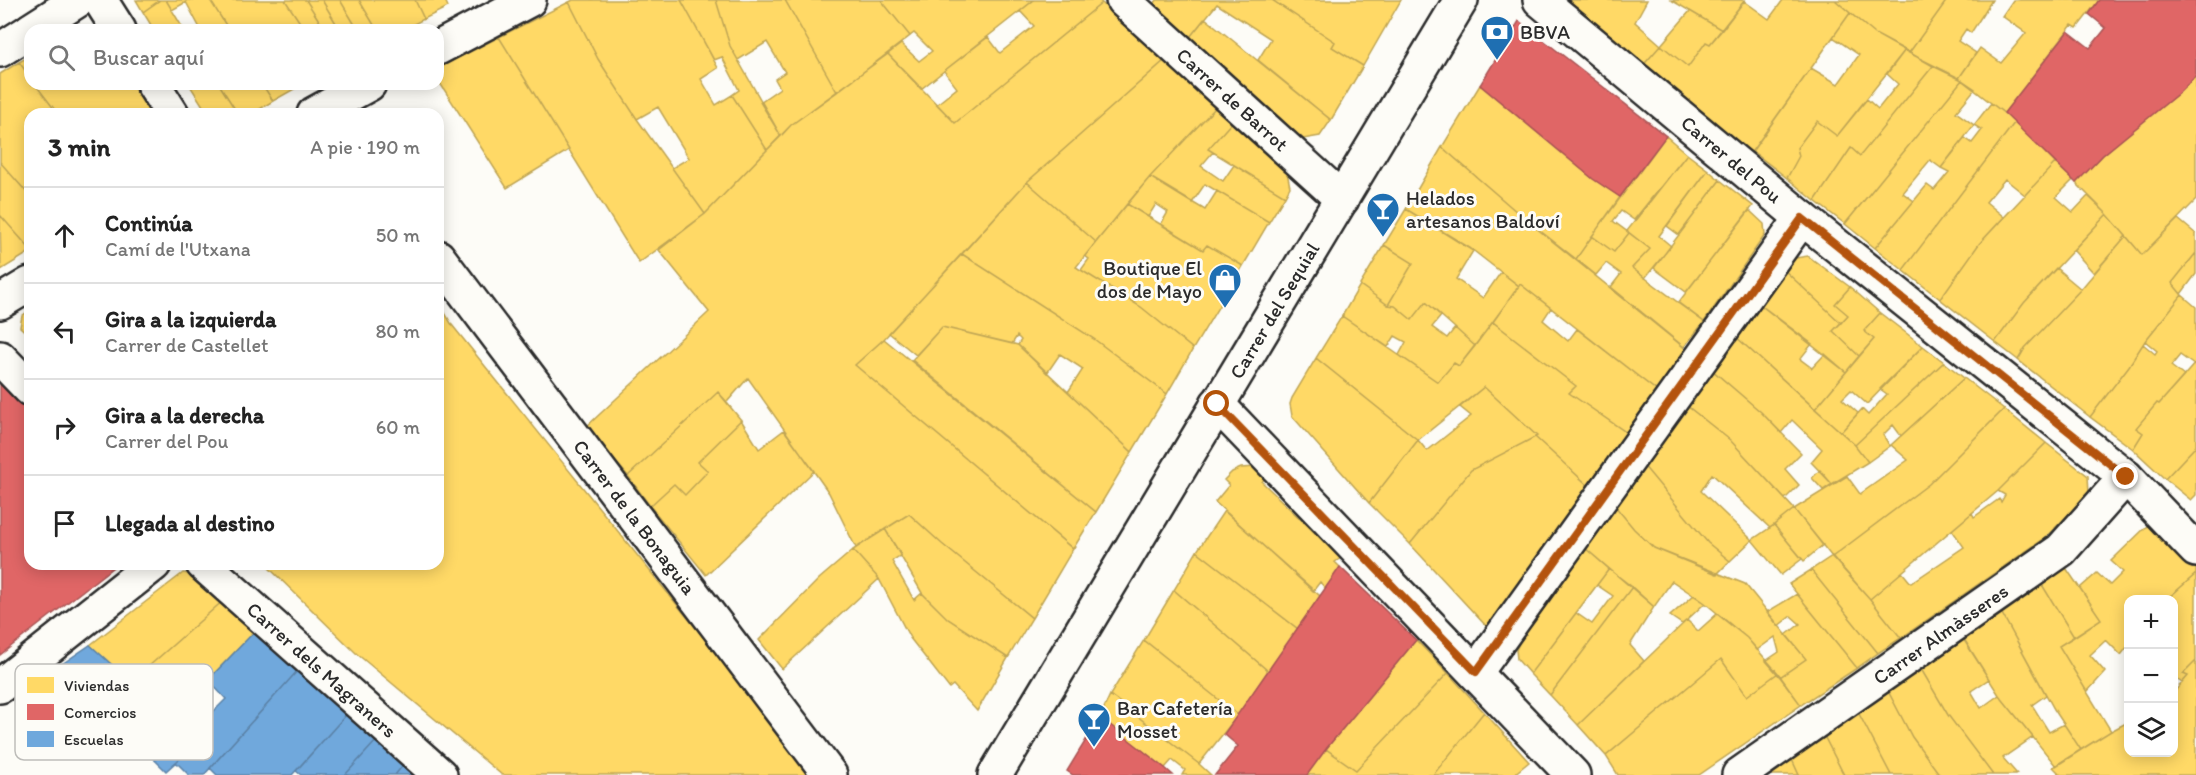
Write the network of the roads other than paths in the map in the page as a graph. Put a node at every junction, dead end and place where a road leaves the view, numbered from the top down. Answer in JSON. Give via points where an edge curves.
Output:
{"nodes":[{"id":1,"x":78,"y":0,"type":"edge"},
{"id":2,"x":100,"y":0,"type":"edge"},
{"id":3,"x":529,"y":0,"type":"edge"},
{"id":4,"x":1123,"y":0,"type":"edge"},
{"id":5,"x":1461,"y":0,"type":"edge"},
{"id":6,"x":1540,"y":0,"type":"edge"},
{"id":7,"x":40,"y":24,"type":"edge"},
{"id":8,"x":115,"y":24,"type":"edge"},
{"id":9,"x":24,"y":35,"type":"edge"},
{"id":10,"x":444,"y":45,"type":"edge"},
{"id":11,"x":0,"y":50,"type":"edge"},
{"id":12,"x":157,"y":90,"type":"edge"},
{"id":13,"x":360,"y":90,"type":"edge"},
{"id":14,"x":167,"y":108,"type":"edge"},
{"id":15,"x":333,"y":108,"type":"edge"},
{"id":16,"x":1342,"y":199,"type":"junction"},
{"id":17,"x":1802,"y":218,"type":"junction"},
{"id":18,"x":444,"y":265,"type":"edge"},
{"id":19,"x":24,"y":288,"type":"edge"},
{"id":20,"x":0,"y":303,"type":"edge"},
{"id":21,"x":0,"y":358,"type":"edge"},
{"id":22,"x":24,"y":383,"type":"edge"},
{"id":23,"x":1217,"y":404,"type":"junction"},
{"id":24,"x":2126,"y":477,"type":"junction"},
{"id":25,"x":2196,"y":550,"type":"edge"},
{"id":26,"x":146,"y":570,"type":"edge"},
{"id":27,"x":210,"y":570,"type":"edge"},
{"id":28,"x":28,"y":664,"type":"edge"},
{"id":29,"x":1476,"y":672,"type":"junction"},
{"id":30,"x":15,"y":674,"type":"edge"},
{"id":31,"x":0,"y":686,"type":"edge"},
{"id":32,"x":440,"y":775,"type":"edge"},
{"id":33,"x":830,"y":775,"type":"edge"},
{"id":34,"x":995,"y":775,"type":"edge"},
{"id":35,"x":1573,"y":775,"type":"edge"},
{"id":36,"x":1739,"y":775,"type":"edge"}],
"edges":[{"from":1,"to":7,"type":"street"},
{"from":2,"to":8,"type":"street"},
{"from":3,"to":10,"type":"street"},
{"from":4,"to":16,"type":"street","name":"Carrer de Barrot"},
{"from":5,"to":16,"type":"street","name":"Carrer del Sequial"},
{"from":6,"to":17,"type":"street","name":"Carrer del Pou"},
{"from":9,"to":11,"type":"street"},
{"from":12,"to":14,"type":"street"},
{"from":13,"to":15,"type":"street"},
{"from":16,"to":23,"type":"street","name":"Carrer del Sequial"},
{"from":17,"to":24,"type":"street","name":"Carrer del Pou"},
{"from":17,"to":29,"type":"street"},
{"from":18,"to":33,"type":"street","name":"Carrer de la Bonaguia"},
{"from":19,"to":20,"type":"street"},
{"from":21,"to":22,"type":"street"},
{"from":23,"to":29,"type":"street"},
{"from":23,"to":34,"type":"street","name":"Carrer del Sequial"},
{"from":24,"to":25,"type":"street","name":"Carrer del Pou"},
{"from":24,"to":36,"type":"street","name":"Carrer Almàsseres","via":[[2061,550]]},
{"from":26,"to":28,"type":"street"},
{"from":27,"to":32,"type":"street","name":"Carrer dels Magraners"},
{"from":29,"to":35,"type":"street"},
{"from":30,"to":31,"type":"street"}]}
